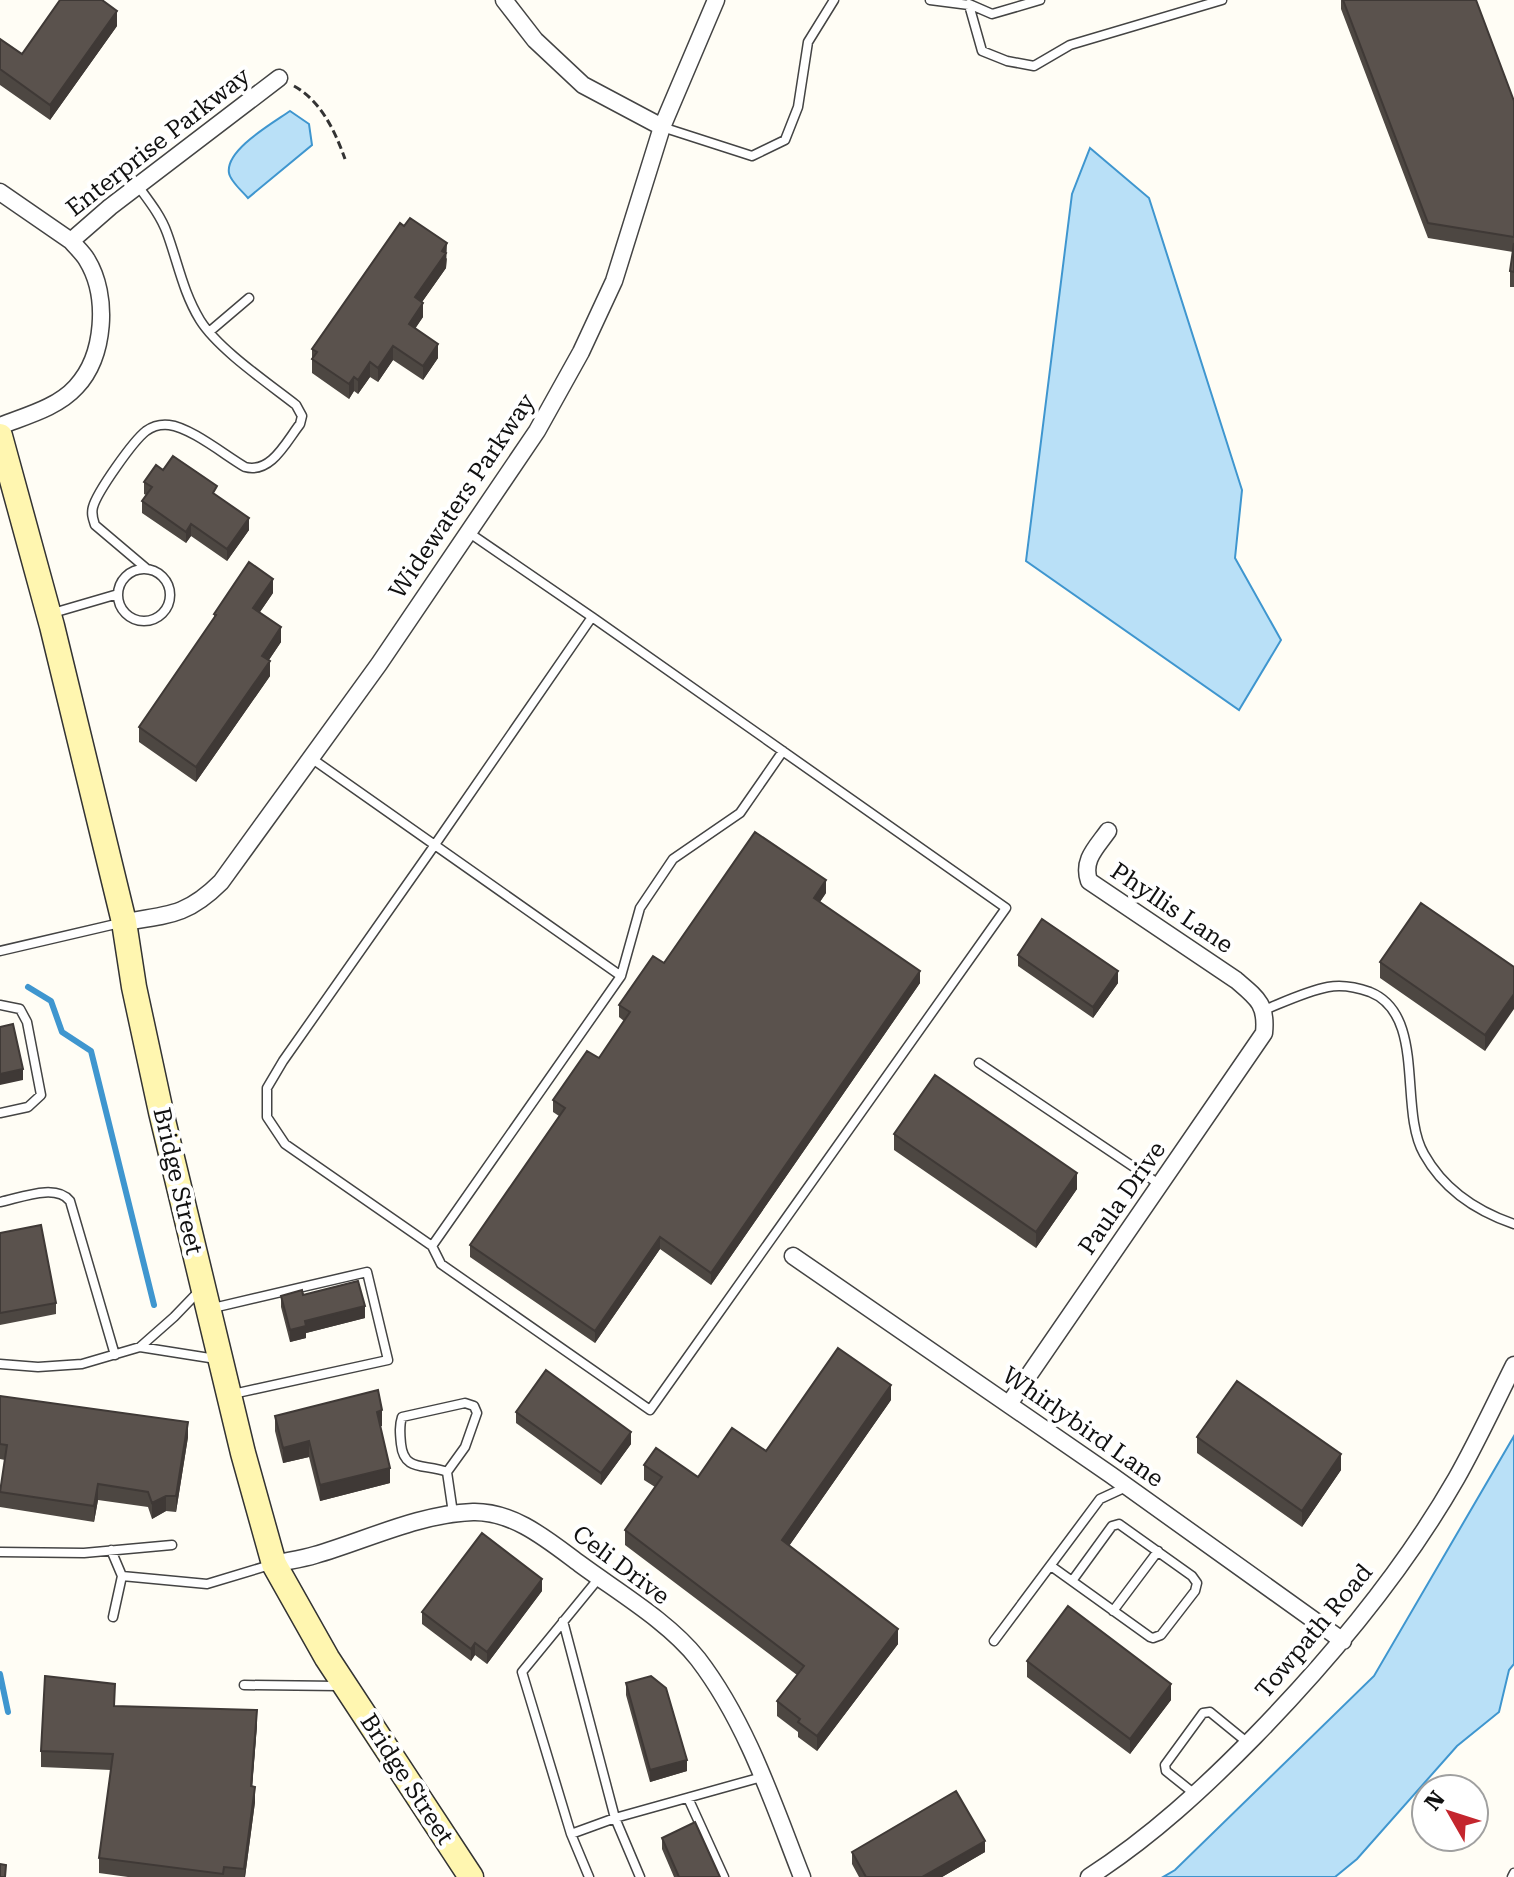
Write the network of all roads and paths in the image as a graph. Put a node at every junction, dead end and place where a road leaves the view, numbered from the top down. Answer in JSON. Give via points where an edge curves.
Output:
{"nodes":[{"id":1,"x":504,"y":0,"type":"edge"},
{"id":2,"x":716,"y":0,"type":"edge"},
{"id":3,"x":834,"y":0,"type":"edge"},
{"id":4,"x":930,"y":0,"type":"edge"},
{"id":5,"x":1040,"y":0,"type":"edge"},
{"id":6,"x":1222,"y":0,"type":"edge"},
{"id":7,"x":968,"y":2,"type":"edge"},
{"id":8,"x":279,"y":78,"type":"joint"},
{"id":9,"x":662,"y":127,"type":"junction"},
{"id":10,"x":345,"y":159,"type":"dead end"},
{"id":11,"x":138,"y":186,"type":"junction"},
{"id":12,"x":0,"y":192,"type":"edge"},
{"id":13,"x":71,"y":241,"type":"junction"},
{"id":14,"x":249,"y":298,"type":"dead end"},
{"id":15,"x":209,"y":332,"type":"junction"},
{"id":16,"x":0,"y":426,"type":"edge"},
{"id":17,"x":0,"y":436,"type":"edge"},
{"id":18,"x":468,"y":532,"type":"junction"},
{"id":19,"x":147,"y":569,"type":"junction"},
{"id":20,"x":118,"y":594,"type":"junction"},
{"id":21,"x":49,"y":614,"type":"junction"},
{"id":22,"x":592,"y":617,"type":"junction"},
{"id":23,"x":783,"y":751,"type":"junction"},
{"id":24,"x":311,"y":758,"type":"junction"},
{"id":25,"x":1108,"y":831,"type":"dead end"},
{"id":26,"x":434,"y":846,"type":"junction"},
{"id":27,"x":124,"y":922,"type":"junction"},
{"id":28,"x":0,"y":951,"type":"edge"},
{"id":29,"x":621,"y":976,"type":"junction"},
{"id":30,"x":1,"y":1005,"type":"edge"},
{"id":31,"x":1265,"y":1013,"type":"junction"},
{"id":32,"x":979,"y":1063,"type":"dead end"},
{"id":33,"x":0,"y":1113,"type":"edge"},
{"id":34,"x":1160,"y":1185,"type":"junction"},
{"id":35,"x":0,"y":1202,"type":"edge"},
{"id":36,"x":1514,"y":1224,"type":"edge"},
{"id":37,"x":432,"y":1246,"type":"junction"},
{"id":38,"x":793,"y":1256,"type":"dead end"},
{"id":39,"x":206,"y":1298,"type":"junction"},
{"id":40,"x":140,"y":1347,"type":"junction"},
{"id":41,"x":115,"y":1355,"type":"junction"},
{"id":42,"x":220,"y":1360,"type":"junction"},
{"id":43,"x":0,"y":1364,"type":"edge"},
{"id":44,"x":1514,"y":1365,"type":"edge"},
{"id":45,"x":229,"y":1395,"type":"junction"},
{"id":46,"x":1009,"y":1404,"type":"junction"},
{"id":47,"x":447,"y":1472,"type":"junction"},
{"id":48,"x":1127,"y":1486,"type":"junction"},
{"id":49,"x":453,"y":1514,"type":"junction"},
{"id":50,"x":172,"y":1545,"type":"dead end"},
{"id":51,"x":111,"y":1550,"type":"junction"},
{"id":52,"x":1158,"y":1551,"type":"junction"},
{"id":53,"x":0,"y":1552,"type":"edge"},
{"id":54,"x":274,"y":1564,"type":"junction"},
{"id":55,"x":1051,"y":1566,"type":"junction"},
{"id":56,"x":122,"y":1576,"type":"junction"},
{"id":57,"x":599,"y":1578,"type":"junction"},
{"id":58,"x":1072,"y":1581,"type":"junction"},
{"id":59,"x":1113,"y":1611,"type":"junction"},
{"id":60,"x":113,"y":1617,"type":"dead end"},
{"id":61,"x":563,"y":1621,"type":"junction"},
{"id":62,"x":994,"y":1641,"type":"dead end"},
{"id":63,"x":1343,"y":1641,"type":"junction"},
{"id":64,"x":244,"y":1685,"type":"dead end"},
{"id":65,"x":345,"y":1686,"type":"junction"},
{"id":66,"x":1248,"y":1743,"type":"junction"},
{"id":67,"x":762,"y":1777,"type":"junction"},
{"id":68,"x":1196,"y":1795,"type":"junction"},
{"id":69,"x":688,"y":1798,"type":"junction"},
{"id":70,"x":615,"y":1818,"type":"junction"},
{"id":71,"x":571,"y":1834,"type":"junction"},
{"id":72,"x":471,"y":1877,"type":"edge"},
{"id":73,"x":589,"y":1877,"type":"edge"},
{"id":74,"x":640,"y":1877,"type":"edge"},
{"id":75,"x":724,"y":1877,"type":"edge"},
{"id":76,"x":802,"y":1877,"type":"edge"},
{"id":77,"x":1089,"y":1877,"type":"edge"}],
"edges":[{"from":1,"to":9,"type":"street","via":[[535,40],[583,85]]},
{"from":2,"to":9,"type":"street","name":"Widewaters Parkway"},
{"from":3,"to":9,"type":"lane","via":[[808,42],[798,107],[785,140],[752,156]]},
{"from":4,"to":7,"type":"lane"},
{"from":5,"to":7,"type":"lane","via":[[992,14]]},
{"from":6,"to":7,"type":"lane","via":[[1070,45],[1034,66],[982,51]]},
{"from":8,"to":10,"type":"path","via":[[307,93],[335,132]]},
{"from":8,"to":11,"type":"street","name":"Enterprise Parkway"},
{"from":9,"to":18,"type":"street","name":"Widewaters Parkway","via":[[614,281],[581,352],[537,431]]},
{"from":11,"to":13,"type":"street","name":"Enterprise Parkway"},
{"from":11,"to":15,"type":"lane","via":[[163,223],[183,285]]},
{"from":12,"to":13,"type":"street"},
{"from":13,"to":16,"type":"street","name":"Enterprise Parkway","via":[[87,258],[95,278],[100,337],[91,363],[77,387],[58,403]]},
{"from":14,"to":15,"type":"lane"},
{"from":15,"to":19,"type":"lane","via":[[296,405],[300,424],[269,463],[253,470],[179,427],[157,425],[144,432],[98,496],[92,517]]},
{"from":17,"to":21,"type":"main road","name":"Bridge Street"},
{"from":18,"to":22,"type":"lane"},
{"from":18,"to":24,"type":"street","name":"Widewaters Parkway"},
{"from":19,"to":20,"type":"lane","via":[[124,578]]},
{"from":19,"to":20,"type":"lane","via":[[162,576],[170,590],[162,613],[147,620],[130,617]]},
{"from":20,"to":21,"type":"lane"},
{"from":21,"to":27,"type":"main road","name":"Bridge Street"},
{"from":22,"to":23,"type":"lane"},
{"from":22,"to":26,"type":"lane"},
{"from":23,"to":29,"type":"lane","via":[[740,813],[673,859],[640,908]]},
{"from":23,"to":37,"type":"lane","via":[[1006,908],[961,972],[650,1410],[441,1264]]},
{"from":24,"to":26,"type":"lane"},
{"from":24,"to":27,"type":"street","name":"Widewaters Parkway","via":[[206,897],[178,914]]},
{"from":25,"to":31,"type":"street","name":"Phyllis Lane","via":[[1087,861],[1089,881],[1236,980]]},
{"from":26,"to":29,"type":"lane"},
{"from":26,"to":37,"type":"lane","via":[[267,1088],[267,1117],[285,1144]]},
{"from":27,"to":28,"type":"lane"},
{"from":27,"to":39,"type":"main road","name":"Bridge Street","via":[[140,1015]]},
{"from":29,"to":37,"type":"lane"},
{"from":30,"to":33,"type":"lane","via":[[20,1009],[27,1022],[41,1095],[28,1107]]},
{"from":31,"to":34,"type":"street","name":"Paula Drive","via":[[1264,1033]]},
{"from":31,"to":36,"type":"lane","via":[[1327,987],[1352,986],[1375,994],[1401,1025],[1412,1122],[1423,1153],[1469,1204]]},
{"from":32,"to":34,"type":"lane"},
{"from":34,"to":46,"type":"street","name":"Paula Drive"},
{"from":35,"to":41,"type":"lane","via":[[53,1192],[70,1201]]},
{"from":38,"to":46,"type":"street","name":"Whirlybird Lane"},
{"from":39,"to":40,"type":"lane"},
{"from":39,"to":42,"type":"main road","name":"Bridge Street"},
{"from":39,"to":45,"type":"lane","via":[[367,1272],[388,1360]]},
{"from":40,"to":41,"type":"lane"},
{"from":40,"to":42,"type":"lane"},
{"from":41,"to":43,"type":"lane","via":[[82,1364]]},
{"from":42,"to":45,"type":"main road","name":"Bridge Street"},
{"from":44,"to":63,"type":"street","name":"Towpath Road","via":[[1457,1478]]},
{"from":45,"to":54,"type":"main road","name":"Bridge Street"},
{"from":46,"to":48,"type":"street","name":"Whirlybird Lane"},
{"from":47,"to":47,"type":"lane","via":[[465,1447],[477,1413],[474,1406],[465,1403],[402,1417],[406,1460]]},
{"from":47,"to":49,"type":"lane"},
{"from":48,"to":55,"type":"lane","via":[[1100,1499]]},
{"from":48,"to":63,"type":"street","name":"Whirlybird Lane"},
{"from":49,"to":54,"type":"street","name":"Celi Drive"},
{"from":49,"to":57,"type":"street","name":"Celi Drive","via":[[476,1512],[509,1519],[544,1537]]},
{"from":50,"to":51,"type":"lane"},
{"from":51,"to":53,"type":"lane"},
{"from":51,"to":56,"type":"lane"},
{"from":52,"to":58,"type":"lane","via":[[1123,1527],[1112,1526]]},
{"from":52,"to":59,"type":"lane"},
{"from":52,"to":59,"type":"lane","via":[[1196,1579],[1195,1591],[1157,1638]]},
{"from":54,"to":56,"type":"lane","via":[[207,1584]]},
{"from":54,"to":65,"type":"main road","name":"Bridge Street"},
{"from":55,"to":58,"type":"lane"},
{"from":55,"to":62,"type":"lane"},
{"from":56,"to":60,"type":"lane"},
{"from":57,"to":61,"type":"lane"},
{"from":57,"to":67,"type":"street","name":"Celi Drive","via":[[698,1659],[731,1711]]},
{"from":58,"to":59,"type":"lane"},
{"from":61,"to":70,"type":"lane"},
{"from":61,"to":71,"type":"lane","via":[[522,1672]]},
{"from":63,"to":66,"type":"street","name":"Towpath Road"},
{"from":64,"to":65,"type":"lane"},
{"from":65,"to":72,"type":"main road","name":"Bridge Street"},
{"from":66,"to":68,"type":"street","name":"Towpath Road"},
{"from":66,"to":68,"type":"lane","via":[[1210,1712],[1203,1713],[1165,1765]]},
{"from":67,"to":69,"type":"lane"},
{"from":67,"to":76,"type":"street","name":"Celi Drive"},
{"from":68,"to":77,"type":"street","name":"Towpath Road"},
{"from":69,"to":70,"type":"lane"},
{"from":69,"to":75,"type":"lane"},
{"from":70,"to":71,"type":"lane"},
{"from":70,"to":74,"type":"lane"},
{"from":71,"to":73,"type":"lane"}]}
